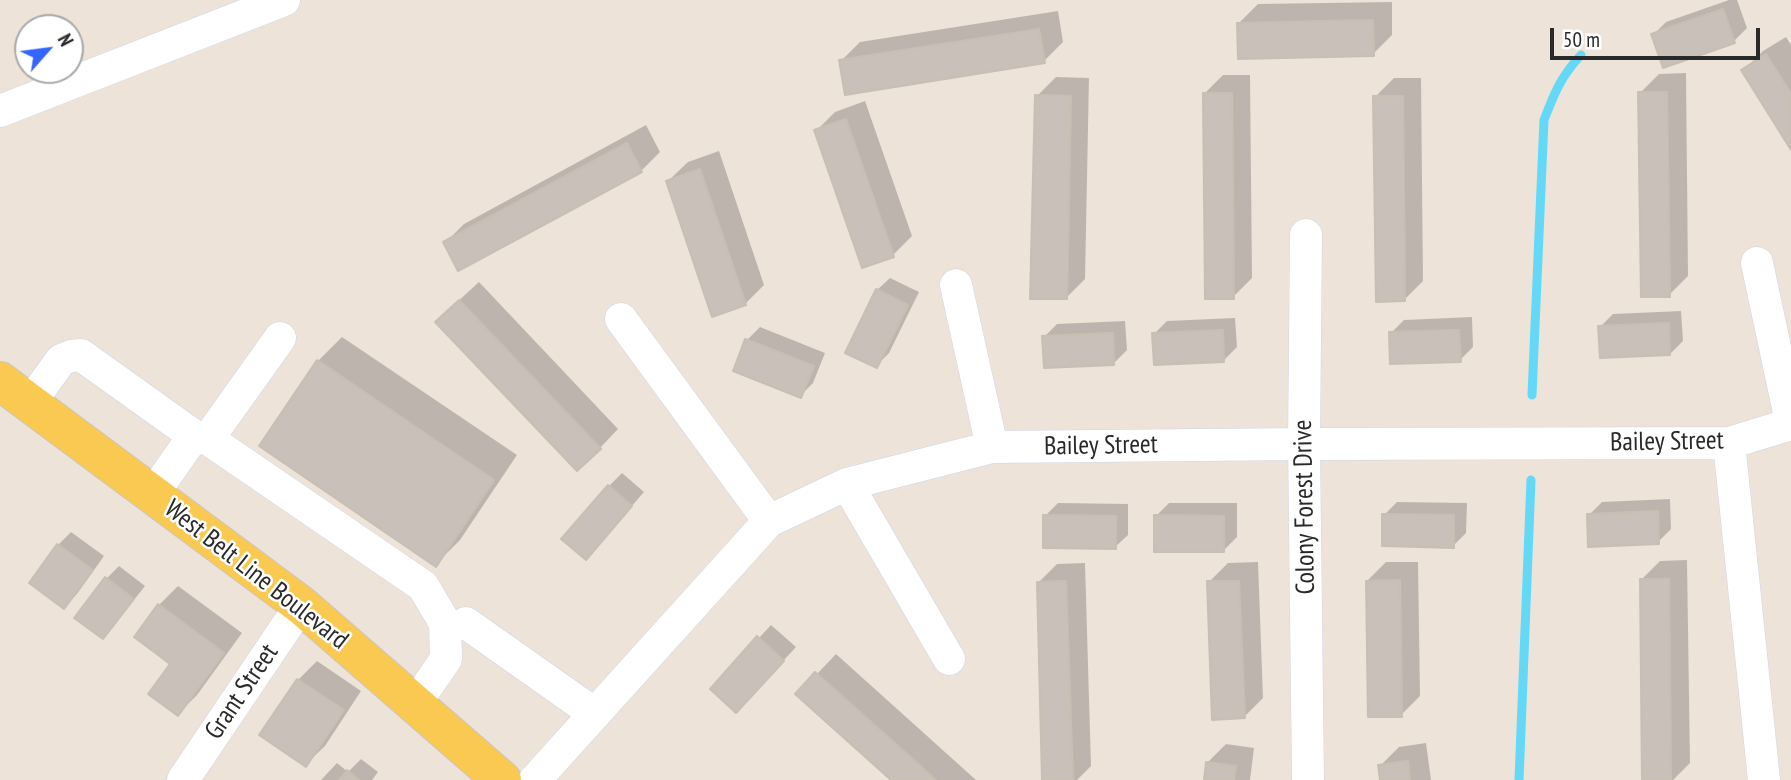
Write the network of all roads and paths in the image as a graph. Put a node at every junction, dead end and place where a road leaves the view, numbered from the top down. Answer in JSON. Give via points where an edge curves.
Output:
{"nodes":[{"id":1,"x":284,"y":0,"type":"edge"},
{"id":2,"x":0,"y":111,"type":"edge"},
{"id":3,"x":1306,"y":234,"type":"dead end"},
{"id":4,"x":1757,"y":263,"type":"dead end"},
{"id":5,"x":956,"y":285,"type":"dead end"},
{"id":6,"x":621,"y":319,"type":"dead end"},
{"id":7,"x":280,"y":338,"type":"dead end"},
{"id":8,"x":15,"y":392,"type":"edge"},
{"id":9,"x":1791,"y":423,"type":"edge"},
{"id":10,"x":202,"y":438,"type":"junction"},
{"id":11,"x":1304,"y":443,"type":"junction"},
{"id":12,"x":1729,"y":443,"type":"junction"},
{"id":13,"x":992,"y":447,"type":"junction"},
{"id":14,"x":847,"y":484,"type":"junction"},
{"id":15,"x":153,"y":494,"type":"junction"},
{"id":16,"x":769,"y":521,"type":"junction"},
{"id":17,"x":301,"y":605,"type":"junction"},
{"id":18,"x":466,"y":623,"type":"dead end"},
{"id":19,"x":949,"y":659,"type":"dead end"},
{"id":20,"x":415,"y":704,"type":"junction"},
{"id":21,"x":595,"y":713,"type":"junction"},
{"id":22,"x":183,"y":780,"type":"edge"},
{"id":23,"x":502,"y":780,"type":"edge"},
{"id":24,"x":535,"y":780,"type":"edge"},
{"id":25,"x":1308,"y":780,"type":"edge"},
{"id":26,"x":1764,"y":780,"type":"edge"}],
"edges":[{"from":1,"to":2,"type":"street"},
{"from":3,"to":11,"type":"street","name":"Colony Forest Drive"},
{"from":4,"to":9,"type":"street"},
{"from":5,"to":13,"type":"street"},
{"from":6,"to":16,"type":"street"},
{"from":7,"to":10,"type":"street"},
{"from":8,"to":10,"type":"street","via":[[61,360],[81,355]]},
{"from":8,"to":15,"type":"main road","name":"West Belt Line Boulevard"},
{"from":9,"to":12,"type":"street","name":"Bailey Street"},
{"from":10,"to":15,"type":"street","via":[[188,444]]},
{"from":10,"to":20,"type":"street","via":[[424,586],[445,623],[446,659]]},
{"from":11,"to":12,"type":"street","name":"Bailey Street"},
{"from":11,"to":13,"type":"street","name":"Bailey Street"},
{"from":11,"to":25,"type":"street","name":"Colony Forest Drive"},
{"from":12,"to":26,"type":"street"},
{"from":13,"to":14,"type":"street","name":"Bailey Street"},
{"from":14,"to":16,"type":"street","name":"Bailey Street"},
{"from":14,"to":19,"type":"street"},
{"from":15,"to":17,"type":"main road","name":"West Belt Line Boulevard"},
{"from":16,"to":21,"type":"street","name":"Bailey Street"},
{"from":17,"to":20,"type":"main road","name":"West Belt Line Boulevard"},
{"from":17,"to":22,"type":"street","name":"Grant Street"},
{"from":18,"to":21,"type":"street"},
{"from":20,"to":23,"type":"main road","name":"West Belt Line Boulevard"},
{"from":21,"to":24,"type":"street","name":"Bailey Street"}]}
